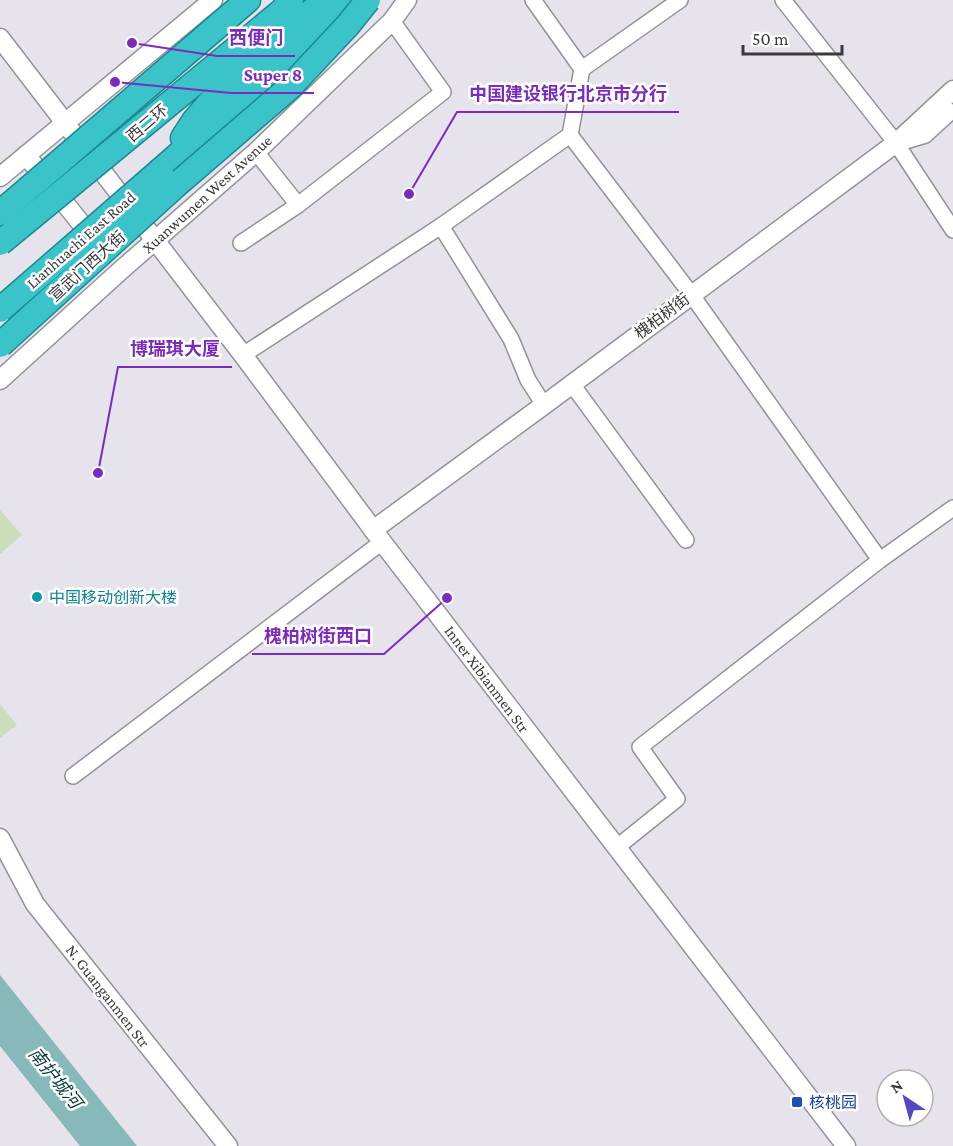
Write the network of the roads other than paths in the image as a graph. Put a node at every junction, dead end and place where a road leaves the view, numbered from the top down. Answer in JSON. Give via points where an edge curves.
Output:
{"nodes":[{"id":1,"x":213,"y":0,"type":"edge"},
{"id":2,"x":248,"y":0,"type":"edge"},
{"id":3,"x":291,"y":0,"type":"edge"},
{"id":4,"x":324,"y":0,"type":"edge"},
{"id":5,"x":340,"y":0,"type":"edge"},
{"id":6,"x":368,"y":0,"type":"edge"},
{"id":7,"x":406,"y":0,"type":"edge"},
{"id":8,"x":533,"y":0,"type":"edge"},
{"id":9,"x":680,"y":0,"type":"edge"},
{"id":10,"x":783,"y":0,"type":"edge"},
{"id":11,"x":392,"y":21,"type":"junction"},
{"id":12,"x":0,"y":38,"type":"edge"},
{"id":13,"x":582,"y":69,"type":"junction"},
{"id":14,"x":953,"y":90,"type":"edge"},
{"id":15,"x":953,"y":107,"type":"edge"},
{"id":16,"x":65,"y":123,"type":"junction"},
{"id":17,"x":570,"y":135,"type":"junction"},
{"id":18,"x":896,"y":143,"type":"junction"},
{"id":19,"x":256,"y":152,"type":"junction"},
{"id":20,"x":26,"y":155,"type":"junction"},
{"id":21,"x":161,"y":170,"type":"junction"},
{"id":22,"x":0,"y":177,"type":"edge"},
{"id":23,"x":298,"y":205,"type":"junction"},
{"id":24,"x":0,"y":213,"type":"edge"},
{"id":25,"x":441,"y":226,"type":"junction"},
{"id":26,"x":953,"y":230,"type":"edge"},
{"id":27,"x":155,"y":240,"type":"junction"},
{"id":28,"x":0,"y":243,"type":"edge"},
{"id":29,"x":241,"y":243,"type":"dead end"},
{"id":30,"x":120,"y":271,"type":"junction"},
{"id":31,"x":691,"y":294,"type":"junction"},
{"id":32,"x":0,"y":310,"type":"edge"},
{"id":33,"x":0,"y":345,"type":"edge"},
{"id":34,"x":243,"y":355,"type":"junction"},
{"id":35,"x":0,"y":380,"type":"edge"},
{"id":36,"x":571,"y":383,"type":"junction"},
{"id":37,"x":544,"y":405,"type":"junction"},
{"id":38,"x":953,"y":508,"type":"edge"},
{"id":39,"x":377,"y":536,"type":"junction"},
{"id":40,"x":686,"y":540,"type":"dead end"},
{"id":41,"x":880,"y":560,"type":"junction"},
{"id":42,"x":73,"y":776,"type":"dead end"},
{"id":43,"x":0,"y":838,"type":"edge"},
{"id":44,"x":616,"y":848,"type":"junction"},
{"id":45,"x":228,"y":1146,"type":"edge"},
{"id":46,"x":846,"y":1146,"type":"edge"}],
"edges":[{"from":1,"to":16,"type":"street"},
{"from":2,"to":24,"type":"highway","name":"西二环","bridge":true},
{"from":3,"to":28,"type":"highway","name":"西二环","bridge":true},
{"from":4,"to":21,"type":"highway","via":[[223,87]]},
{"from":5,"to":21,"type":"highway","via":[[282,64]]},
{"from":6,"to":33,"type":"highway","name":"Xuanwumen West Avenue","bridge":true,"via":[[290,87]]},
{"from":7,"to":11,"type":"street","name":"Xuanwumen West Avenue"},
{"from":8,"to":13,"type":"street"},
{"from":9,"to":13,"type":"street"},
{"from":10,"to":18,"type":"street"},
{"from":11,"to":19,"type":"street","name":"Xuanwumen West Avenue"},
{"from":11,"to":23,"type":"street","via":[[443,93]]},
{"from":12,"to":16,"type":"street","name":"Inner Xibianmen Str"},
{"from":13,"to":17,"type":"street"},
{"from":14,"to":18,"type":"street"},
{"from":15,"to":18,"type":"street","name":"槐柏树街","via":[[924,134]]},
{"from":16,"to":20,"type":"street"},
{"from":16,"to":27,"type":"street","name":"Inner Xibianmen Str"},
{"from":17,"to":25,"type":"street"},
{"from":17,"to":31,"type":"street"},
{"from":18,"to":26,"type":"street"},
{"from":18,"to":31,"type":"street","name":"槐柏树街"},
{"from":19,"to":23,"type":"street"},
{"from":19,"to":27,"type":"street","name":"Xuanwumen West Avenue"},
{"from":20,"to":22,"type":"street"},
{"from":20,"to":30,"type":"street"},
{"from":21,"to":32,"type":"highway","name":"Lianhuachi East Road","bridge":true},
{"from":23,"to":29,"type":"street"},
{"from":25,"to":34,"type":"street"},
{"from":25,"to":37,"type":"street","via":[[511,339],[528,380]]},
{"from":27,"to":30,"type":"street","name":"Xuanwumen West Avenue"},
{"from":27,"to":34,"type":"street","name":"Inner Xibianmen Str"},
{"from":30,"to":35,"type":"street","name":"Xuanwumen West Avenue"},
{"from":31,"to":36,"type":"street","name":"槐柏树街"},
{"from":31,"to":41,"type":"street"},
{"from":34,"to":39,"type":"street","name":"Inner Xibianmen Str"},
{"from":36,"to":37,"type":"street","name":"槐柏树街"},
{"from":36,"to":40,"type":"street"},
{"from":37,"to":39,"type":"street","name":"槐柏树街"},
{"from":38,"to":41,"type":"street"},
{"from":39,"to":42,"type":"street"},
{"from":39,"to":44,"type":"street","name":"Inner Xibianmen Str"},
{"from":41,"to":44,"type":"street","via":[[640,747],[677,799]]},
{"from":43,"to":45,"type":"street","name":"N. Guanganmen Str","via":[[35,904]]},
{"from":44,"to":46,"type":"street","name":"Inner Xibianmen Str"}]}
